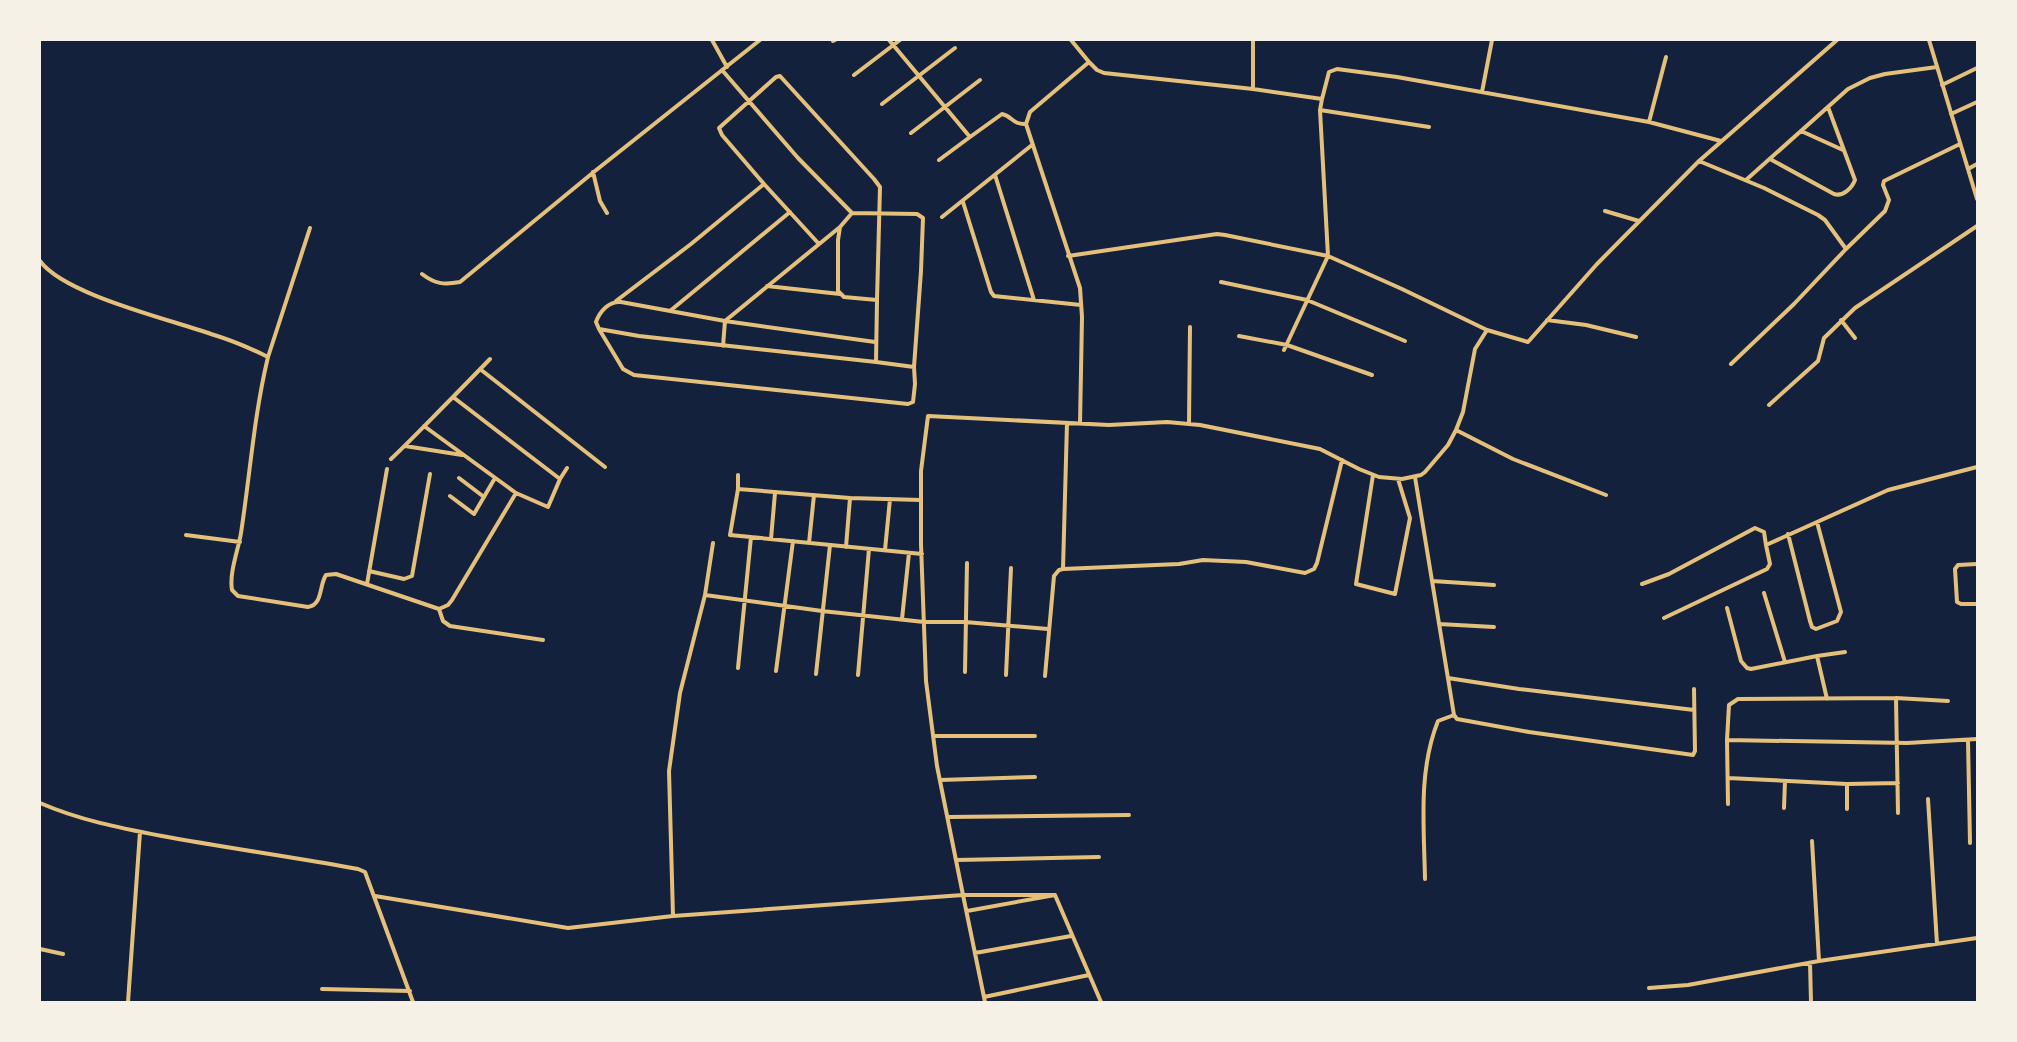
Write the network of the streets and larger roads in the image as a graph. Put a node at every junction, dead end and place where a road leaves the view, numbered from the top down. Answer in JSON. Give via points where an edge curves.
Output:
{"nodes":[{"id":1,"x":712,"y":40,"type":"edge"},
{"id":2,"x":760,"y":40,"type":"edge"},
{"id":3,"x":889,"y":40,"type":"edge"},
{"id":4,"x":900,"y":40,"type":"edge"},
{"id":5,"x":1071,"y":40,"type":"edge"},
{"id":6,"x":1253,"y":40,"type":"edge"},
{"id":7,"x":1492,"y":40,"type":"edge"},
{"id":8,"x":1837,"y":40,"type":"edge"},
{"id":9,"x":1929,"y":40,"type":"edge"},
{"id":10,"x":894,"y":45,"type":"junction"},
{"id":11,"x":955,"y":48,"type":"dead end"},
{"id":12,"x":1666,"y":56,"type":"dead end"},
{"id":13,"x":1089,"y":62,"type":"junction"},
{"id":14,"x":727,"y":67,"type":"junction"},
{"id":15,"x":1937,"y":67,"type":"junction"},
{"id":16,"x":1977,"y":68,"type":"edge"},
{"id":17,"x":722,"y":70,"type":"junction"},
{"id":18,"x":854,"y":75,"type":"dead end"},
{"id":19,"x":919,"y":76,"type":"junction"},
{"id":20,"x":980,"y":80,"type":"dead end"},
{"id":21,"x":1942,"y":85,"type":"junction"},
{"id":22,"x":1254,"y":89,"type":"junction"},
{"id":23,"x":1482,"y":92,"type":"junction"},
{"id":24,"x":1322,"y":99,"type":"junction"},
{"id":25,"x":749,"y":101,"type":"junction"},
{"id":26,"x":1977,"y":102,"type":"edge"},
{"id":27,"x":882,"y":104,"type":"dead end"},
{"id":28,"x":1828,"y":107,"type":"junction"},
{"id":29,"x":946,"y":108,"type":"junction"},
{"id":30,"x":1320,"y":110,"type":"junction"},
{"id":31,"x":1950,"y":114,"type":"junction"},
{"id":32,"x":1649,"y":122,"type":"junction"},
{"id":33,"x":1026,"y":124,"type":"junction"},
{"id":34,"x":1428,"y":128,"type":"dead end"},
{"id":35,"x":1801,"y":131,"type":"junction"},
{"id":36,"x":911,"y":133,"type":"dead end"},
{"id":37,"x":970,"y":137,"type":"junction"},
{"id":38,"x":1721,"y":142,"type":"junction"},
{"id":39,"x":1960,"y":144,"type":"junction"},
{"id":40,"x":1032,"y":145,"type":"junction"},
{"id":41,"x":1843,"y":150,"type":"junction"},
{"id":42,"x":1770,"y":159,"type":"junction"},
{"id":43,"x":939,"y":160,"type":"dead end"},
{"id":44,"x":1699,"y":161,"type":"junction"},
{"id":45,"x":1977,"y":164,"type":"edge"},
{"id":46,"x":1968,"y":169,"type":"junction"},
{"id":47,"x":593,"y":172,"type":"junction"},
{"id":48,"x":996,"y":175,"type":"junction"},
{"id":49,"x":1746,"y":180,"type":"junction"},
{"id":50,"x":764,"y":184,"type":"junction"},
{"id":51,"x":1977,"y":199,"type":"edge"},
{"id":52,"x":962,"y":202,"type":"junction"},
{"id":53,"x":1605,"y":211,"type":"dead end"},
{"id":54,"x":790,"y":212,"type":"junction"},
{"id":55,"x":607,"y":213,"type":"dead end"},
{"id":56,"x":852,"y":213,"type":"junction"},
{"id":57,"x":879,"y":214,"type":"junction"},
{"id":58,"x":942,"y":218,"type":"dead end"},
{"id":59,"x":1639,"y":221,"type":"junction"},
{"id":60,"x":1977,"y":226,"type":"edge"},
{"id":61,"x":840,"y":227,"type":"junction"},
{"id":62,"x":310,"y":228,"type":"dead end"},
{"id":63,"x":819,"y":244,"type":"junction"},
{"id":64,"x":1846,"y":249,"type":"junction"},
{"id":65,"x":1068,"y":256,"type":"junction"},
{"id":66,"x":1328,"y":256,"type":"junction"},
{"id":67,"x":40,"y":261,"type":"edge"},
{"id":68,"x":422,"y":274,"type":"dead end"},
{"id":69,"x":1221,"y":282,"type":"dead end"},
{"id":70,"x":767,"y":286,"type":"junction"},
{"id":71,"x":840,"y":294,"type":"junction"},
{"id":72,"x":877,"y":300,"type":"junction"},
{"id":73,"x":1034,"y":300,"type":"junction"},
{"id":74,"x":1307,"y":300,"type":"junction"},
{"id":75,"x":616,"y":302,"type":"junction"},
{"id":76,"x":1081,"y":305,"type":"junction"},
{"id":77,"x":670,"y":311,"type":"junction"},
{"id":78,"x":1547,"y":320,"type":"junction"},
{"id":79,"x":1841,"y":320,"type":"junction"},
{"id":80,"x":725,"y":321,"type":"junction"},
{"id":81,"x":1190,"y":327,"type":"dead end"},
{"id":82,"x":599,"y":329,"type":"junction"},
{"id":83,"x":1487,"y":330,"type":"junction"},
{"id":84,"x":1239,"y":336,"type":"dead end"},
{"id":85,"x":1636,"y":337,"type":"dead end"},
{"id":86,"x":1855,"y":338,"type":"dead end"},
{"id":87,"x":1405,"y":341,"type":"dead end"},
{"id":88,"x":875,"y":342,"type":"junction"},
{"id":89,"x":1286,"y":345,"type":"junction"},
{"id":90,"x":723,"y":346,"type":"junction"},
{"id":91,"x":1284,"y":350,"type":"dead end"},
{"id":92,"x":268,"y":357,"type":"junction"},
{"id":93,"x":490,"y":359,"type":"dead end"},
{"id":94,"x":876,"y":362,"type":"junction"},
{"id":95,"x":1731,"y":364,"type":"dead end"},
{"id":96,"x":914,"y":367,"type":"junction"},
{"id":97,"x":480,"y":369,"type":"junction"},
{"id":98,"x":1372,"y":375,"type":"dead end"},
{"id":99,"x":453,"y":397,"type":"junction"},
{"id":100,"x":1769,"y":405,"type":"dead end"},
{"id":101,"x":1067,"y":423,"type":"junction"},
{"id":102,"x":1080,"y":424,"type":"junction"},
{"id":103,"x":1190,"y":424,"type":"junction"},
{"id":104,"x":424,"y":426,"type":"junction"},
{"id":105,"x":1456,"y":430,"type":"junction"},
{"id":106,"x":404,"y":446,"type":"junction"},
{"id":107,"x":464,"y":456,"type":"junction"},
{"id":108,"x":391,"y":459,"type":"dead end"},
{"id":109,"x":1342,"y":460,"type":"junction"},
{"id":110,"x":1977,"y":467,"type":"edge"},
{"id":111,"x":567,"y":468,"type":"dead end"},
{"id":112,"x":606,"y":468,"type":"dead end"},
{"id":113,"x":387,"y":469,"type":"dead end"},
{"id":114,"x":430,"y":474,"type":"dead end"},
{"id":115,"x":738,"y":475,"type":"dead end"},
{"id":116,"x":1374,"y":475,"type":"junction"},
{"id":117,"x":1415,"y":477,"type":"junction"},
{"id":118,"x":459,"y":478,"type":"dead end"},
{"id":119,"x":495,"y":478,"type":"junction"},
{"id":120,"x":560,"y":479,"type":"junction"},
{"id":121,"x":1398,"y":479,"type":"junction"},
{"id":122,"x":738,"y":489,"type":"junction"},
{"id":123,"x":516,"y":493,"type":"junction"},
{"id":124,"x":775,"y":493,"type":"junction"},
{"id":125,"x":814,"y":495,"type":"junction"},
{"id":126,"x":1606,"y":495,"type":"dead end"},
{"id":127,"x":450,"y":496,"type":"dead end"},
{"id":128,"x":484,"y":497,"type":"junction"},
{"id":129,"x":850,"y":498,"type":"junction"},
{"id":130,"x":890,"y":499,"type":"junction"},
{"id":131,"x":921,"y":500,"type":"junction"},
{"id":132,"x":1817,"y":522,"type":"junction"},
{"id":133,"x":1788,"y":534,"type":"junction"},
{"id":134,"x":186,"y":535,"type":"dead end"},
{"id":135,"x":751,"y":537,"type":"junction"},
{"id":136,"x":771,"y":539,"type":"junction"},
{"id":137,"x":240,"y":542,"type":"junction"},
{"id":138,"x":793,"y":542,"type":"junction"},
{"id":139,"x":713,"y":543,"type":"dead end"},
{"id":140,"x":809,"y":543,"type":"junction"},
{"id":141,"x":830,"y":545,"type":"junction"},
{"id":142,"x":1766,"y":545,"type":"junction"},
{"id":143,"x":846,"y":546,"type":"junction"},
{"id":144,"x":869,"y":549,"type":"junction"},
{"id":145,"x":886,"y":550,"type":"junction"},
{"id":146,"x":909,"y":553,"type":"junction"},
{"id":147,"x":922,"y":554,"type":"junction"},
{"id":148,"x":967,"y":563,"type":"dead end"},
{"id":149,"x":1977,"y":564,"type":"edge"},
{"id":150,"x":1011,"y":568,"type":"dead end"},
{"id":151,"x":1063,"y":569,"type":"junction"},
{"id":152,"x":369,"y":571,"type":"junction"},
{"id":153,"x":1432,"y":581,"type":"junction"},
{"id":154,"x":367,"y":584,"type":"junction"},
{"id":155,"x":1494,"y":584,"type":"dead end"},
{"id":156,"x":1642,"y":584,"type":"dead end"},
{"id":157,"x":1764,"y":593,"type":"dead end"},
{"id":158,"x":705,"y":595,"type":"junction"},
{"id":159,"x":746,"y":600,"type":"junction"},
{"id":160,"x":1977,"y":604,"type":"edge"},
{"id":161,"x":784,"y":606,"type":"junction"},
{"id":162,"x":1727,"y":608,"type":"dead end"},
{"id":163,"x":439,"y":609,"type":"junction"},
{"id":164,"x":822,"y":611,"type":"junction"},
{"id":165,"x":864,"y":615,"type":"junction"},
{"id":166,"x":1664,"y":618,"type":"dead end"},
{"id":167,"x":902,"y":619,"type":"junction"},
{"id":168,"x":924,"y":622,"type":"junction"},
{"id":169,"x":965,"y":622,"type":"junction"},
{"id":170,"x":1439,"y":624,"type":"junction"},
{"id":171,"x":1008,"y":625,"type":"junction"},
{"id":172,"x":1494,"y":627,"type":"dead end"},
{"id":173,"x":1048,"y":629,"type":"junction"},
{"id":174,"x":543,"y":640,"type":"dead end"},
{"id":175,"x":1845,"y":652,"type":"dead end"},
{"id":176,"x":1817,"y":656,"type":"junction"},
{"id":177,"x":1785,"y":662,"type":"junction"},
{"id":178,"x":738,"y":668,"type":"dead end"},
{"id":179,"x":776,"y":671,"type":"dead end"},
{"id":180,"x":965,"y":672,"type":"dead end"},
{"id":181,"x":816,"y":674,"type":"dead end"},
{"id":182,"x":858,"y":675,"type":"dead end"},
{"id":183,"x":1006,"y":675,"type":"dead end"},
{"id":184,"x":1044,"y":676,"type":"dead end"},
{"id":185,"x":1448,"y":678,"type":"junction"},
{"id":186,"x":1694,"y":689,"type":"dead end"},
{"id":187,"x":1896,"y":698,"type":"junction"},
{"id":188,"x":1827,"y":699,"type":"junction"},
{"id":189,"x":1948,"y":701,"type":"dead end"},
{"id":190,"x":1694,"y":710,"type":"junction"},
{"id":191,"x":1454,"y":715,"type":"junction"},
{"id":192,"x":934,"y":736,"type":"junction"},
{"id":193,"x":1035,"y":736,"type":"dead end"},
{"id":194,"x":1977,"y":739,"type":"edge"},
{"id":195,"x":1727,"y":740,"type":"junction"},
{"id":196,"x":1968,"y":740,"type":"junction"},
{"id":197,"x":1898,"y":742,"type":"junction"},
{"id":198,"x":1035,"y":777,"type":"dead end"},
{"id":199,"x":1728,"y":778,"type":"junction"},
{"id":200,"x":940,"y":780,"type":"junction"},
{"id":201,"x":1785,"y":781,"type":"junction"},
{"id":202,"x":1898,"y":783,"type":"junction"},
{"id":203,"x":1847,"y":784,"type":"junction"},
{"id":204,"x":1928,"y":799,"type":"dead end"},
{"id":205,"x":40,"y":803,"type":"edge"},
{"id":206,"x":1728,"y":804,"type":"dead end"},
{"id":207,"x":1784,"y":808,"type":"dead end"},
{"id":208,"x":1847,"y":810,"type":"dead end"},
{"id":209,"x":1898,"y":812,"type":"dead end"},
{"id":210,"x":1129,"y":815,"type":"dead end"},
{"id":211,"x":948,"y":817,"type":"junction"},
{"id":212,"x":140,"y":832,"type":"junction"},
{"id":213,"x":1812,"y":841,"type":"dead end"},
{"id":214,"x":1970,"y":843,"type":"dead end"},
{"id":215,"x":1099,"y":857,"type":"dead end"},
{"id":216,"x":956,"y":860,"type":"junction"},
{"id":217,"x":1425,"y":879,"type":"dead end"},
{"id":218,"x":964,"y":895,"type":"junction"},
{"id":219,"x":1055,"y":895,"type":"junction"},
{"id":220,"x":375,"y":896,"type":"junction"},
{"id":221,"x":967,"y":912,"type":"junction"},
{"id":222,"x":673,"y":916,"type":"junction"},
{"id":223,"x":1071,"y":936,"type":"junction"},
{"id":224,"x":1977,"y":938,"type":"edge"},
{"id":225,"x":1937,"y":944,"type":"junction"},
{"id":226,"x":40,"y":949,"type":"edge"},
{"id":227,"x":975,"y":953,"type":"junction"},
{"id":228,"x":63,"y":954,"type":"dead end"},
{"id":229,"x":1819,"y":961,"type":"junction"},
{"id":230,"x":1810,"y":963,"type":"junction"},
{"id":231,"x":1089,"y":975,"type":"junction"},
{"id":232,"x":1649,"y":988,"type":"dead end"},
{"id":233,"x":322,"y":989,"type":"dead end"},
{"id":234,"x":410,"y":991,"type":"junction"},
{"id":235,"x":984,"y":1000,"type":"edge"},
{"id":236,"x":128,"y":1002,"type":"edge"},
{"id":237,"x":414,"y":1002,"type":"edge"},
{"id":238,"x":1101,"y":1002,"type":"edge"},
{"id":239,"x":1811,"y":1002,"type":"edge"}],
"edges":[{"from":1,"to":14,"type":"street"},
{"from":2,"to":14,"type":"street"},
{"from":3,"to":10,"type":"street"},
{"from":4,"to":10,"type":"street"},
{"from":5,"to":13,"type":"street"},
{"from":6,"to":22,"type":"street"},
{"from":7,"to":23,"type":"street"},
{"from":8,"to":38,"type":"street"},
{"from":9,"to":15,"type":"street"},
{"from":10,"to":18,"type":"street"},
{"from":10,"to":19,"type":"street"},
{"from":11,"to":19,"type":"street"},
{"from":12,"to":32,"type":"street"},
{"from":13,"to":22,"type":"street","via":[[1104,73]]},
{"from":13,"to":33,"type":"street","via":[[1030,112]]},
{"from":14,"to":17,"type":"street"},
{"from":15,"to":21,"type":"street"},
{"from":15,"to":28,"type":"street","via":[[1870,78],[1848,89]]},
{"from":16,"to":21,"type":"street"},
{"from":17,"to":25,"type":"street"},
{"from":17,"to":47,"type":"street"},
{"from":19,"to":27,"type":"street"},
{"from":19,"to":29,"type":"street"},
{"from":20,"to":29,"type":"street"},
{"from":21,"to":31,"type":"street"},
{"from":22,"to":24,"type":"street"},
{"from":23,"to":24,"type":"street","via":[[1337,69],[1326,76]]},
{"from":23,"to":32,"type":"street"},
{"from":24,"to":30,"type":"street"},
{"from":25,"to":50,"type":"street","via":[[719,129]]},
{"from":25,"to":56,"type":"street","via":[[798,158]]},
{"from":25,"to":57,"type":"street","via":[[776,77],[782,77],[878,184],[881,192]]},
{"from":26,"to":31,"type":"street"},
{"from":28,"to":35,"type":"street"},
{"from":28,"to":41,"type":"street"},
{"from":29,"to":36,"type":"street"},
{"from":29,"to":37,"type":"street"},
{"from":30,"to":34,"type":"street"},
{"from":30,"to":66,"type":"street"},
{"from":31,"to":39,"type":"street"},
{"from":32,"to":38,"type":"street"},
{"from":33,"to":37,"type":"street","via":[[1018,124],[1002,114]]},
{"from":33,"to":40,"type":"street"},
{"from":35,"to":41,"type":"street"},
{"from":35,"to":42,"type":"street"},
{"from":37,"to":43,"type":"street"},
{"from":38,"to":44,"type":"street"},
{"from":39,"to":46,"type":"street"},
{"from":39,"to":64,"type":"street","via":[[1884,181],[1888,200],[1885,211]]},
{"from":40,"to":48,"type":"street"},
{"from":40,"to":65,"type":"street"},
{"from":41,"to":42,"type":"street","via":[[1855,181],[1840,195]]},
{"from":42,"to":49,"type":"street"},
{"from":44,"to":49,"type":"street"},
{"from":44,"to":59,"type":"street"},
{"from":45,"to":46,"type":"street"},
{"from":46,"to":51,"type":"street"},
{"from":47,"to":55,"type":"street","via":[[600,201]]},
{"from":47,"to":68,"type":"street","via":[[460,282],[437,284]]},
{"from":48,"to":52,"type":"street"},
{"from":48,"to":73,"type":"street"},
{"from":49,"to":64,"type":"street","via":[[1818,215]]},
{"from":50,"to":54,"type":"street"},
{"from":50,"to":75,"type":"street"},
{"from":52,"to":58,"type":"street"},
{"from":52,"to":73,"type":"street","via":[[991,292],[997,297]]},
{"from":53,"to":59,"type":"street"},
{"from":54,"to":63,"type":"street"},
{"from":54,"to":77,"type":"street"},
{"from":56,"to":57,"type":"street"},
{"from":56,"to":61,"type":"street"},
{"from":57,"to":72,"type":"street"},
{"from":57,"to":96,"type":"street","via":[[917,214],[923,218]]},
{"from":59,"to":78,"type":"street"},
{"from":60,"to":79,"type":"street"},
{"from":61,"to":63,"type":"street"},
{"from":61,"to":71,"type":"street","via":[[836,287]]},
{"from":62,"to":92,"type":"street"},
{"from":63,"to":70,"type":"street"},
{"from":64,"to":95,"type":"street"},
{"from":65,"to":66,"type":"street","via":[[1217,234]]},
{"from":65,"to":76,"type":"street","via":[[1080,288]]},
{"from":66,"to":74,"type":"street"},
{"from":66,"to":83,"type":"street"},
{"from":67,"to":92,"type":"street","via":[[59,278],[96,295],[212,334]]},
{"from":69,"to":74,"type":"street"},
{"from":70,"to":71,"type":"street"},
{"from":70,"to":80,"type":"street"},
{"from":71,"to":72,"type":"street"},
{"from":72,"to":88,"type":"street"},
{"from":73,"to":76,"type":"street"},
{"from":74,"to":87,"type":"street"},
{"from":74,"to":89,"type":"street"},
{"from":75,"to":77,"type":"street"},
{"from":75,"to":82,"type":"street","via":[[600,314],[596,322]]},
{"from":76,"to":102,"type":"street"},
{"from":77,"to":80,"type":"street"},
{"from":78,"to":83,"type":"street","via":[[1528,342]]},
{"from":78,"to":85,"type":"street"},
{"from":79,"to":86,"type":"street"},
{"from":79,"to":100,"type":"street","via":[[1823,341],[1818,361]]},
{"from":80,"to":88,"type":"street"},
{"from":80,"to":90,"type":"street"},
{"from":81,"to":103,"type":"street"},
{"from":82,"to":90,"type":"street"},
{"from":82,"to":96,"type":"street","via":[[623,369],[634,375],[911,404],[914,398]]},
{"from":83,"to":105,"type":"street","via":[[1475,349],[1463,412]]},
{"from":84,"to":89,"type":"street"},
{"from":88,"to":94,"type":"street"},
{"from":89,"to":91,"type":"street"},
{"from":89,"to":98,"type":"street"},
{"from":90,"to":94,"type":"street"},
{"from":92,"to":137,"type":"street"},
{"from":93,"to":97,"type":"street"},
{"from":94,"to":96,"type":"street"},
{"from":97,"to":99,"type":"street"},
{"from":97,"to":112,"type":"street"},
{"from":99,"to":104,"type":"street"},
{"from":99,"to":120,"type":"street"},
{"from":101,"to":102,"type":"street"},
{"from":101,"to":131,"type":"street","via":[[928,416]]},
{"from":101,"to":151,"type":"street"},
{"from":102,"to":103,"type":"street"},
{"from":103,"to":109,"type":"street","via":[[1279,439],[1320,449]]},
{"from":104,"to":106,"type":"street"},
{"from":104,"to":107,"type":"street"},
{"from":105,"to":117,"type":"street","via":[[1432,466]]},
{"from":105,"to":126,"type":"street","via":[[1513,459]]},
{"from":106,"to":107,"type":"street"},
{"from":106,"to":108,"type":"street"},
{"from":107,"to":119,"type":"street"},
{"from":109,"to":116,"type":"street"},
{"from":109,"to":151,"type":"street","via":[[1317,564],[1305,573],[1246,562],[1203,560]]},
{"from":110,"to":132,"type":"street","via":[[1888,490]]},
{"from":111,"to":120,"type":"street"},
{"from":113,"to":152,"type":"street"},
{"from":114,"to":152,"type":"street","via":[[414,572],[404,579]]},
{"from":115,"to":122,"type":"street"},
{"from":116,"to":121,"type":"street"},
{"from":116,"to":121,"type":"street","via":[[1356,584],[1395,594],[1410,518]]},
{"from":117,"to":121,"type":"street"},
{"from":117,"to":153,"type":"street"},
{"from":118,"to":128,"type":"street"},
{"from":119,"to":123,"type":"street"},
{"from":119,"to":128,"type":"street"},
{"from":120,"to":123,"type":"street","via":[[548,507]]},
{"from":122,"to":124,"type":"street"},
{"from":122,"to":135,"type":"street","via":[[730,535]]},
{"from":123,"to":163,"type":"street","via":[[452,600]]},
{"from":124,"to":125,"type":"street"},
{"from":124,"to":136,"type":"street"},
{"from":125,"to":129,"type":"street"},
{"from":125,"to":140,"type":"street"},
{"from":127,"to":128,"type":"street","via":[[474,514]]},
{"from":129,"to":130,"type":"street"},
{"from":129,"to":143,"type":"street"},
{"from":130,"to":131,"type":"street"},
{"from":130,"to":145,"type":"street"},
{"from":131,"to":147,"type":"street"},
{"from":132,"to":133,"type":"street"},
{"from":132,"to":133,"type":"street","via":[[1841,612],[1837,621],[1816,629],[1812,627]]},
{"from":133,"to":142,"type":"street"},
{"from":134,"to":137,"type":"street"},
{"from":135,"to":136,"type":"street"},
{"from":135,"to":159,"type":"street"},
{"from":136,"to":138,"type":"street"},
{"from":137,"to":154,"type":"street","via":[[232,586],[238,596],[308,607],[317,602],[326,575],[336,574]]},
{"from":138,"to":140,"type":"street"},
{"from":138,"to":161,"type":"street"},
{"from":139,"to":158,"type":"street"},
{"from":140,"to":141,"type":"street"},
{"from":141,"to":143,"type":"street"},
{"from":141,"to":164,"type":"street"},
{"from":142,"to":156,"type":"street","via":[[1764,532],[1755,528],[1674,571]]},
{"from":142,"to":166,"type":"street","via":[[1770,564],[1767,569]]},
{"from":143,"to":144,"type":"street"},
{"from":144,"to":145,"type":"street"},
{"from":144,"to":165,"type":"street"},
{"from":145,"to":146,"type":"street"},
{"from":146,"to":147,"type":"street"},
{"from":146,"to":167,"type":"street"},
{"from":147,"to":168,"type":"street"},
{"from":148,"to":169,"type":"street"},
{"from":149,"to":160,"type":"street","via":[[1958,565],[1955,569],[1958,602]]},
{"from":150,"to":171,"type":"street"},
{"from":151,"to":173,"type":"street","via":[[1054,576]]},
{"from":152,"to":154,"type":"street"},
{"from":153,"to":155,"type":"street"},
{"from":153,"to":170,"type":"street"},
{"from":154,"to":163,"type":"street"},
{"from":157,"to":177,"type":"street"},
{"from":158,"to":159,"type":"street"},
{"from":158,"to":222,"type":"street","via":[[680,693],[669,771]]},
{"from":159,"to":161,"type":"street"},
{"from":159,"to":178,"type":"street"},
{"from":161,"to":164,"type":"street"},
{"from":161,"to":179,"type":"street"},
{"from":162,"to":177,"type":"street","via":[[1744,666],[1751,669]]},
{"from":163,"to":174,"type":"street","via":[[443,621],[450,626]]},
{"from":164,"to":165,"type":"street"},
{"from":164,"to":181,"type":"street"},
{"from":165,"to":167,"type":"street"},
{"from":165,"to":182,"type":"street"},
{"from":167,"to":168,"type":"street"},
{"from":168,"to":169,"type":"street"},
{"from":168,"to":192,"type":"street","via":[[926,681]]},
{"from":169,"to":171,"type":"street"},
{"from":169,"to":180,"type":"street"},
{"from":170,"to":172,"type":"street"},
{"from":170,"to":185,"type":"street"},
{"from":171,"to":173,"type":"street"},
{"from":171,"to":183,"type":"street"},
{"from":173,"to":184,"type":"street"},
{"from":175,"to":176,"type":"street"},
{"from":176,"to":177,"type":"street"},
{"from":176,"to":188,"type":"street"},
{"from":185,"to":190,"type":"street"},
{"from":185,"to":191,"type":"street"},
{"from":186,"to":190,"type":"street"},
{"from":187,"to":188,"type":"street"},
{"from":187,"to":189,"type":"street"},
{"from":187,"to":197,"type":"street"},
{"from":188,"to":195,"type":"street","via":[[1735,700],[1729,704]]},
{"from":190,"to":191,"type":"street","via":[[1695,751],[1691,755],[1461,721]]},
{"from":191,"to":217,"type":"street","via":[[1438,721],[1430,741],[1423,788]]},
{"from":192,"to":193,"type":"street"},
{"from":192,"to":200,"type":"street"},
{"from":194,"to":196,"type":"street"},
{"from":195,"to":197,"type":"street"},
{"from":195,"to":199,"type":"street"},
{"from":196,"to":197,"type":"street"},
{"from":196,"to":214,"type":"street"},
{"from":197,"to":202,"type":"street"},
{"from":198,"to":200,"type":"street"},
{"from":199,"to":201,"type":"street"},
{"from":199,"to":206,"type":"street"},
{"from":200,"to":211,"type":"street"},
{"from":201,"to":203,"type":"street"},
{"from":201,"to":207,"type":"street"},
{"from":202,"to":203,"type":"street"},
{"from":202,"to":209,"type":"street"},
{"from":203,"to":208,"type":"street"},
{"from":204,"to":225,"type":"street"},
{"from":205,"to":212,"type":"street","via":[[80,818]]},
{"from":210,"to":211,"type":"street"},
{"from":211,"to":216,"type":"street"},
{"from":212,"to":220,"type":"street","via":[[358,869],[365,872]]},
{"from":212,"to":236,"type":"street"},
{"from":213,"to":229,"type":"street"},
{"from":215,"to":216,"type":"street"},
{"from":216,"to":218,"type":"street"},
{"from":218,"to":219,"type":"street"},
{"from":218,"to":221,"type":"street"},
{"from":218,"to":222,"type":"street"},
{"from":219,"to":221,"type":"street"},
{"from":219,"to":223,"type":"street"},
{"from":220,"to":222,"type":"street","via":[[568,928]]},
{"from":220,"to":234,"type":"street"},
{"from":221,"to":227,"type":"street"},
{"from":223,"to":227,"type":"street"},
{"from":223,"to":231,"type":"street"},
{"from":224,"to":225,"type":"street"},
{"from":225,"to":229,"type":"street"},
{"from":226,"to":228,"type":"street"},
{"from":227,"to":235,"type":"street"},
{"from":229,"to":230,"type":"street"},
{"from":230,"to":232,"type":"street","via":[[1688,985]]},
{"from":230,"to":239,"type":"street"},
{"from":231,"to":235,"type":"street"},
{"from":231,"to":238,"type":"street"},
{"from":233,"to":234,"type":"street"},
{"from":234,"to":237,"type":"street"}]}
